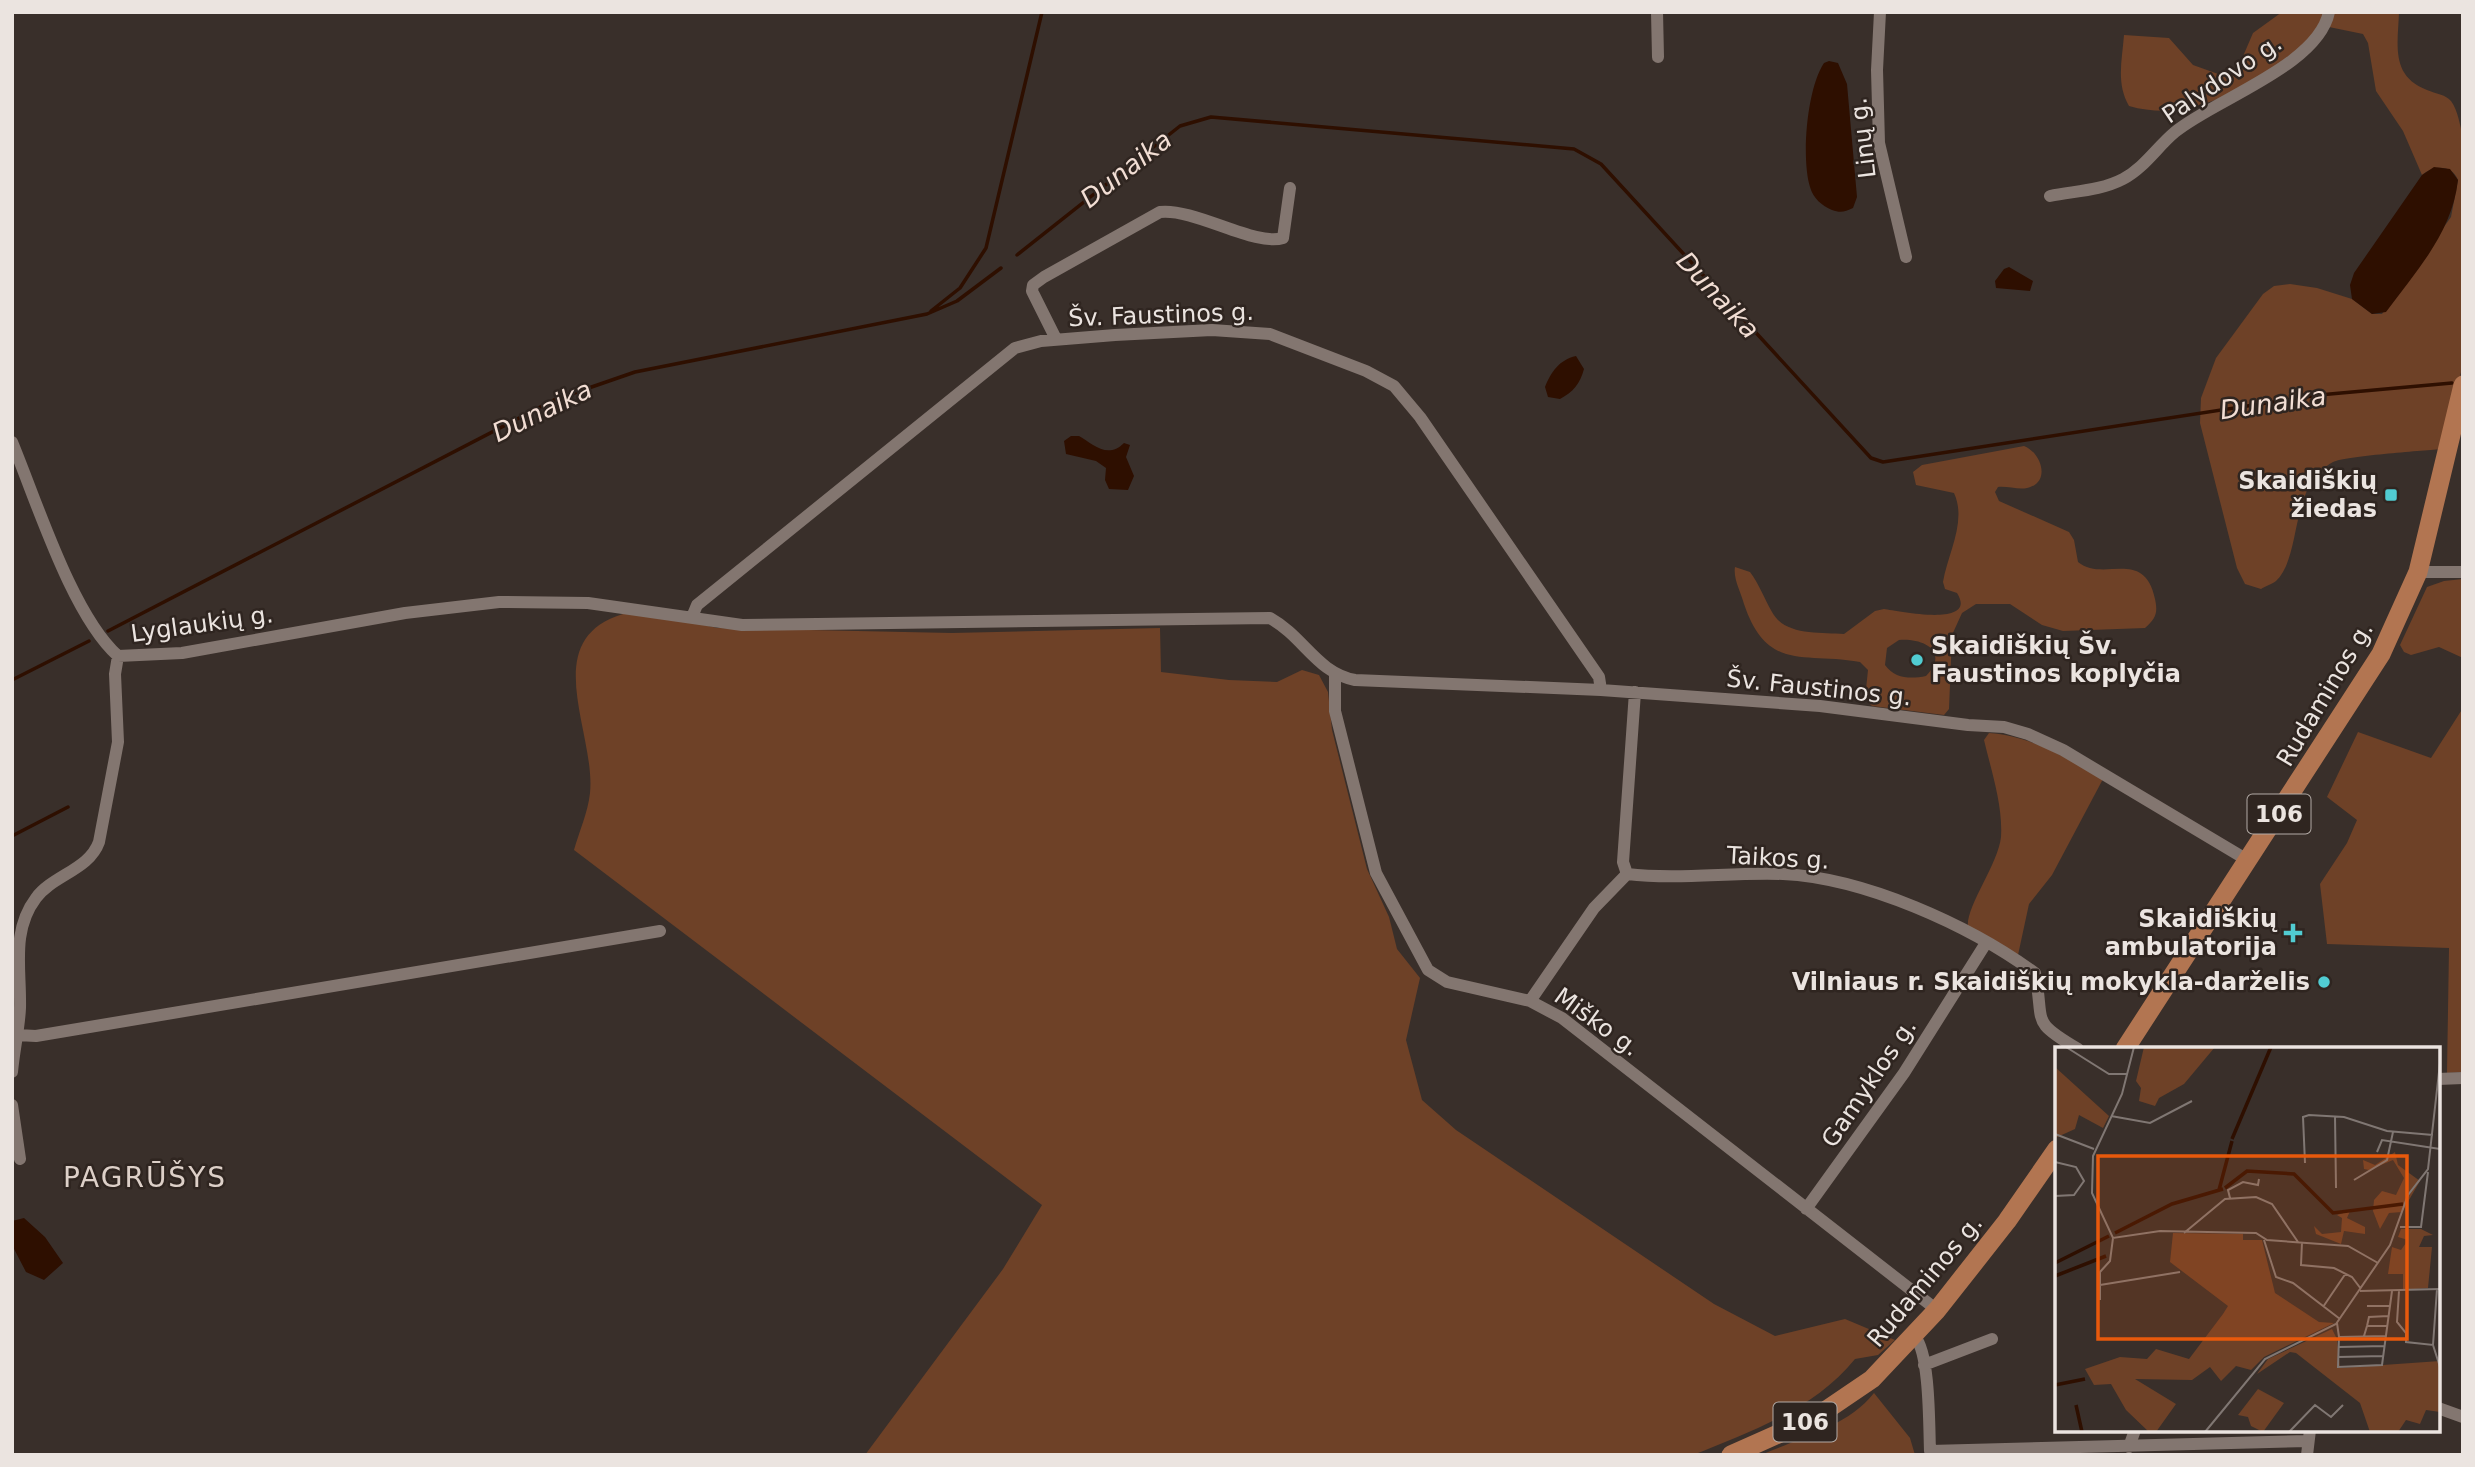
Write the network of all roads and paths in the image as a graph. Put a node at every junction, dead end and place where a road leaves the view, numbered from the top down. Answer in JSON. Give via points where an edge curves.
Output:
{"nodes":[{"id":1,"x":1657,"y":12,"type":"edge"},
{"id":2,"x":1880,"y":12,"type":"edge"},
{"id":3,"x":2329,"y":12,"type":"edge"},
{"id":4,"x":1658,"y":57,"type":"dead end"},
{"id":5,"x":1290,"y":188,"type":"dead end"},
{"id":6,"x":2050,"y":196,"type":"dead end"},
{"id":7,"x":1906,"y":257,"type":"dead end"},
{"id":8,"x":1056,"y":339,"type":"junction"},
{"id":9,"x":2463,"y":385,"type":"edge"},
{"id":10,"x":12,"y":442,"type":"edge"},
{"id":11,"x":2418,"y":572,"type":"junction"},
{"id":12,"x":2463,"y":572,"type":"edge"},
{"id":13,"x":692,"y":617,"type":"junction"},
{"id":14,"x":118,"y":656,"type":"junction"},
{"id":15,"x":1335,"y":676,"type":"junction"},
{"id":16,"x":1601,"y":690,"type":"junction"},
{"id":17,"x":1634,"y":692,"type":"junction"},
{"id":18,"x":2249,"y":861,"type":"junction"},
{"id":19,"x":1628,"y":874,"type":"junction"},
{"id":20,"x":660,"y":931,"type":"dead end"},
{"id":21,"x":1986,"y":943,"type":"junction"},
{"id":22,"x":1530,"y":1001,"type":"junction"},
{"id":23,"x":17,"y":1035,"type":"junction"},
{"id":24,"x":2075,"y":1047,"type":"edge"},
{"id":25,"x":2125,"y":1047,"type":"edge"},
{"id":26,"x":12,"y":1072,"type":"edge"},
{"id":27,"x":2463,"y":1078,"type":"edge"},
{"id":28,"x":2440,"y":1079,"type":"edge"},
{"id":29,"x":12,"y":1105,"type":"edge"},
{"id":30,"x":2055,"y":1152,"type":"edge"},
{"id":31,"x":20,"y":1158,"type":"dead end"},
{"id":32,"x":1806,"y":1209,"type":"junction"},
{"id":33,"x":1937,"y":1310,"type":"junction"},
{"id":34,"x":1915,"y":1337,"type":"junction"},
{"id":35,"x":1992,"y":1339,"type":"dead end"},
{"id":36,"x":1924,"y":1365,"type":"junction"},
{"id":37,"x":2440,"y":1409,"type":"edge"},
{"id":38,"x":2463,"y":1417,"type":"edge"},
{"id":39,"x":2134,"y":1432,"type":"edge"},
{"id":40,"x":2308,"y":1442,"type":"edge"},
{"id":41,"x":2129,"y":1447,"type":"junction"},
{"id":42,"x":1930,"y":1453,"type":"edge"},
{"id":43,"x":1731,"y":1455,"type":"edge"}],
"edges":[{"from":1,"to":4,"type":"street"},
{"from":2,"to":7,"type":"street","name":"Linų g.","via":[[1879,143]]},
{"from":3,"to":6,"type":"street","name":"Palydovo g.","via":[[2324,28],[2304,49],[2239,96],[2174,132],[2138,169],[2103,187]]},
{"from":5,"to":8,"type":"street","via":[[1283,238],[1264,237],[1173,210],[1160,212],[1044,277],[1032,291]]},
{"from":8,"to":13,"type":"street","name":"Šv. Faustinos g.","via":[[1028,343],[1000,357],[697,605]]},
{"from":8,"to":16,"type":"street","name":"Šv. Faustinos g.","via":[[1212,330],[1270,334],[1394,386],[1599,677]]},
{"from":9,"to":11,"type":"main road","number":"106"},
{"from":10,"to":14,"type":"street","name":"Lyglaukių g.","via":[[75,593],[93,628]]},
{"from":11,"to":12,"type":"street"},
{"from":11,"to":18,"type":"main road","name":"Rudaminos g.","number":"106","via":[[2381,654]]},
{"from":13,"to":14,"type":"street","name":"Lyglaukių g.","via":[[588,603],[499,602],[405,612],[182,653]]},
{"from":13,"to":15,"type":"street","via":[[742,625],[1270,618],[1298,638]]},
{"from":14,"to":23,"type":"street","via":[[118,742],[99,842],[91,856],[47,886],[26,914],[18,954]]},
{"from":15,"to":16,"type":"street","name":"Šv. Faustinos g."},
{"from":15,"to":22,"type":"street","name":"Miško g.","via":[[1335,711],[1376,873],[1428,970],[1447,982]]},
{"from":16,"to":17,"type":"street","name":"Šv. Faustinos g."},
{"from":17,"to":18,"type":"street","name":"Šv. Faustinos g.","via":[[1820,706],[2016,730],[2099,770]]},
{"from":17,"to":19,"type":"street","via":[[1623,862]]},
{"from":18,"to":25,"type":"main road","name":"Rudaminos g.","number":"106"},
{"from":19,"to":21,"type":"street","name":"Taikos g.","via":[[1814,877],[1893,900]]},
{"from":19,"to":22,"type":"street","via":[[1594,908]]},
{"from":20,"to":23,"type":"street"},
{"from":21,"to":24,"type":"street","name":"Taikos g.","via":[[2035,973],[2041,1023]]},
{"from":21,"to":32,"type":"street","name":"Gamyklos g.","via":[[1904,1073]]},
{"from":22,"to":32,"type":"street","name":"Miško g.","via":[[1562,1018]]},
{"from":23,"to":26,"type":"street"},
{"from":27,"to":28,"type":"street"},
{"from":29,"to":31,"type":"street"},
{"from":30,"to":33,"type":"main road","name":"Rudaminos g.","number":"106"},
{"from":32,"to":33,"type":"street","name":"Miško g."},
{"from":33,"to":34,"type":"main road","name":"Rudaminos g.","number":"106"},
{"from":34,"to":36,"type":"street"},
{"from":34,"to":43,"type":"main road","name":"Rudaminos g.","number":"106","via":[[1842,1401]]},
{"from":35,"to":36,"type":"street"},
{"from":36,"to":42,"type":"street"},
{"from":37,"to":38,"type":"street"},
{"from":39,"to":41,"type":"street"},
{"from":40,"to":41,"type":"street"},
{"from":41,"to":42,"type":"street"}]}
